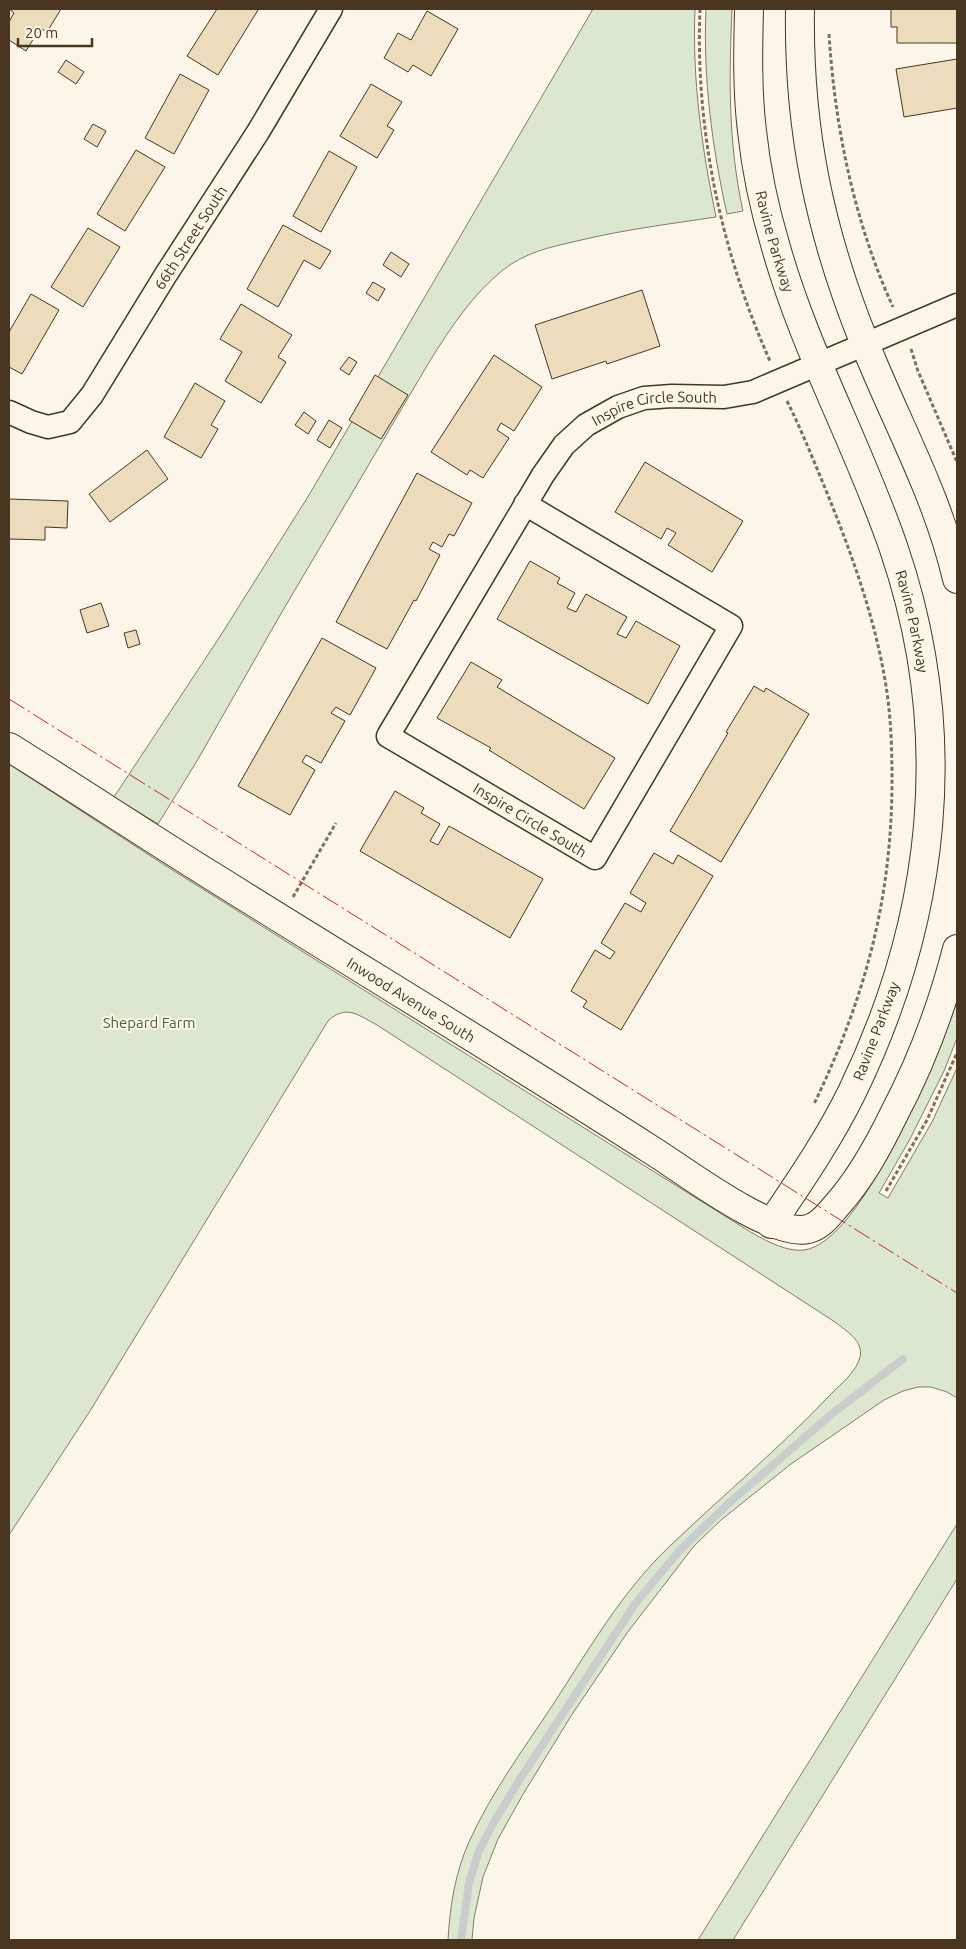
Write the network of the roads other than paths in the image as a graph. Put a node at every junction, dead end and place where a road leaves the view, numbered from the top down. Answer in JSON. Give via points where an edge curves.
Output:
{"nodes":[{"id":1,"x":331,"y":9,"type":"edge"},
{"id":2,"x":748,"y":9,"type":"edge"},
{"id":3,"x":800,"y":9,"type":"edge"},
{"id":4,"x":957,"y":305,"type":"edge"},
{"id":5,"x":865,"y":345,"type":"junction"},
{"id":6,"x":819,"y":364,"type":"junction"},
{"id":7,"x":16,"y":416,"type":"edge"},
{"id":8,"x":525,"y":504,"type":"junction"},
{"id":9,"x":957,"y":579,"type":"edge"},
{"id":10,"x":9,"y":747,"type":"edge"},
{"id":11,"x":957,"y":949,"type":"edge"},
{"id":12,"x":771,"y":1224,"type":"junction"}],
"edges":[{"from":1,"to":7,"type":"street","name":"66th Street South","via":[[258,132],[92,395],[70,422],[48,427]]},
{"from":2,"to":6,"type":"street","name":"Ravine Parkway","via":[[749,100],[759,176],[780,261]]},
{"from":3,"to":5,"type":"street","via":[[802,93],[815,188],[833,254]]},
{"from":4,"to":5,"type":"street","name":"Inspire Circle South"},
{"from":5,"to":6,"type":"street","name":"Inspire Circle South"},
{"from":5,"to":9,"type":"street","via":[[930,494]]},
{"from":6,"to":8,"type":"street","name":"Inspire Circle South","via":[[746,394],[654,397],[618,407],[586,425],[564,445]]},
{"from":6,"to":12,"type":"street","name":"Ravine Parkway","via":[[880,510],[913,611],[929,716],[931,802],[916,909],[887,1006],[843,1109]]},
{"from":8,"to":8,"type":"street","name":"Inspire Circle South","via":[[731,626],[595,858],[388,736]]},
{"from":10,"to":12,"type":"street","name":"Inwood Avenue South"},
{"from":11,"to":12,"type":"street","name":"Inwood Avenue South","via":[[935,1024],[907,1090],[860,1175],[813,1228],[798,1230]]}]}
